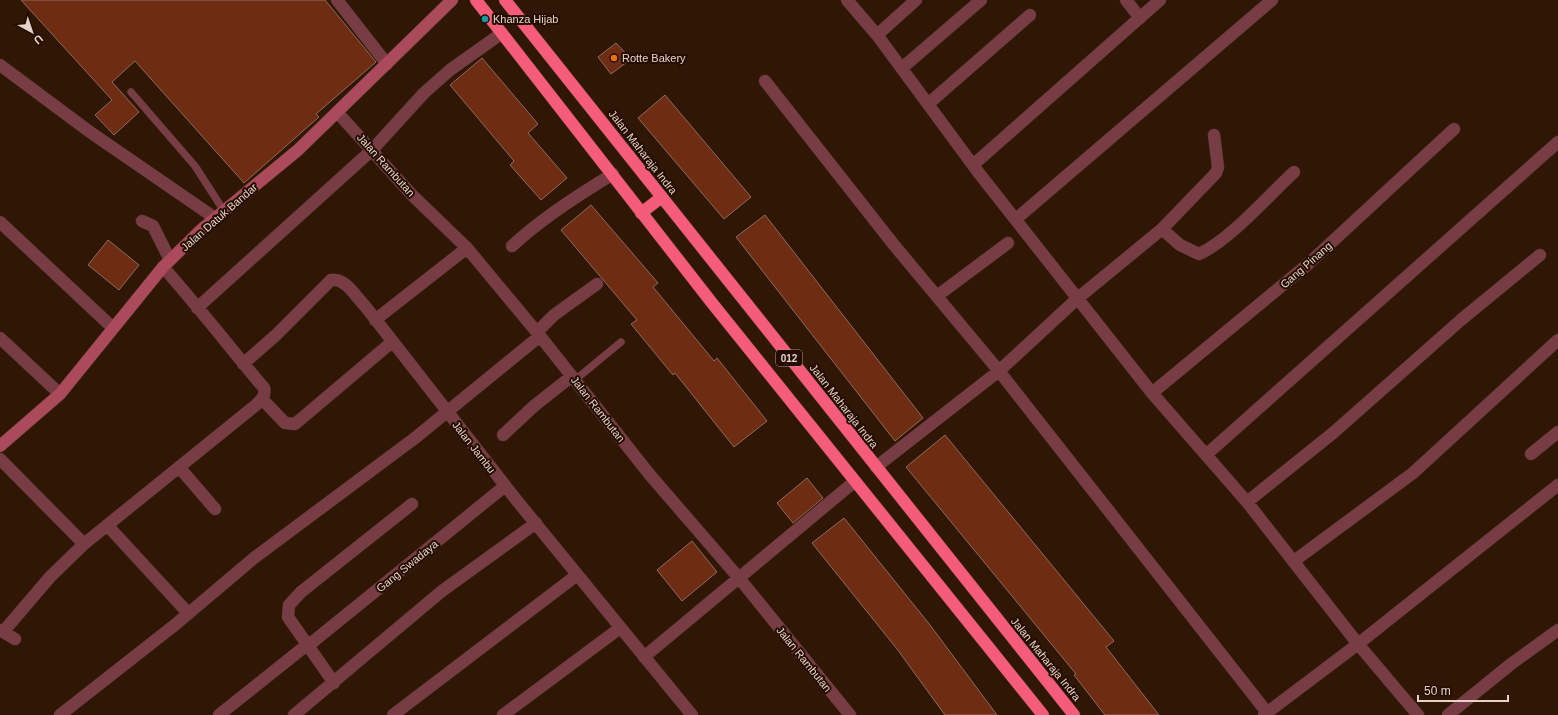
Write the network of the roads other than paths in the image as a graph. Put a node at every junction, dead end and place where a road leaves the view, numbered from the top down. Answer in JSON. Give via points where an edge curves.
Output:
{"nodes":[{"id":1,"x":337,"y":0,"type":"edge"},
{"id":2,"x":452,"y":0,"type":"edge"},
{"id":3,"x":476,"y":0,"type":"edge"},
{"id":4,"x":505,"y":0,"type":"edge"},
{"id":5,"x":847,"y":0,"type":"edge"},
{"id":6,"x":916,"y":0,"type":"edge"},
{"id":7,"x":981,"y":0,"type":"edge"},
{"id":8,"x":1126,"y":0,"type":"edge"},
{"id":9,"x":1160,"y":0,"type":"edge"},
{"id":10,"x":1272,"y":0,"type":"edge"},
{"id":11,"x":1030,"y":15,"type":"dead end"},
{"id":12,"x":1140,"y":18,"type":"junction"},
{"id":13,"x":502,"y":32,"type":"junction"},
{"id":14,"x":876,"y":35,"type":"junction"},
{"id":15,"x":387,"y":64,"type":"junction"},
{"id":16,"x":0,"y":65,"type":"edge"},
{"id":17,"x":902,"y":68,"type":"junction"},
{"id":18,"x":765,"y":81,"type":"dead end"},
{"id":19,"x":131,"y":92,"type":"dead end"},
{"id":20,"x":928,"y":104,"type":"junction"},
{"id":21,"x":337,"y":112,"type":"junction"},
{"id":22,"x":1454,"y":129,"type":"dead end"},
{"id":23,"x":1214,"y":135,"type":"dead end"},
{"id":24,"x":1558,"y":142,"type":"edge"},
{"id":25,"x":372,"y":150,"type":"junction"},
{"id":26,"x":974,"y":165,"type":"junction"},
{"id":27,"x":1294,"y":172,"type":"dead end"},
{"id":28,"x":613,"y":174,"type":"junction"},
{"id":29,"x":662,"y":197,"type":"junction"},
{"id":30,"x":641,"y":213,"type":"junction"},
{"id":31,"x":220,"y":215,"type":"junction"},
{"id":32,"x":1016,"y":219,"type":"junction"},
{"id":33,"x":142,"y":221,"type":"dead end"},
{"id":34,"x":0,"y":222,"type":"edge"},
{"id":35,"x":1162,"y":229,"type":"junction"},
{"id":36,"x":1008,"y":243,"type":"dead end"},
{"id":37,"x":512,"y":246,"type":"dead end"},
{"id":38,"x":467,"y":248,"type":"junction"},
{"id":39,"x":1540,"y":255,"type":"dead end"},
{"id":40,"x":166,"y":263,"type":"junction"},
{"id":41,"x":596,"y":284,"type":"dead end"},
{"id":42,"x":937,"y":296,"type":"junction"},
{"id":43,"x":1078,"y":298,"type":"junction"},
{"id":44,"x":197,"y":308,"type":"junction"},
{"id":45,"x":375,"y":320,"type":"junction"},
{"id":46,"x":113,"y":328,"type":"junction"},
{"id":47,"x":538,"y":334,"type":"junction"},
{"id":48,"x":0,"y":338,"type":"edge"},
{"id":49,"x":1558,"y":340,"type":"edge"},
{"id":50,"x":392,"y":342,"type":"junction"},
{"id":51,"x":621,"y":342,"type":"dead end"},
{"id":52,"x":243,"y":364,"type":"junction"},
{"id":53,"x":999,"y":371,"type":"junction"},
{"id":54,"x":573,"y":378,"type":"junction"},
{"id":55,"x":1152,"y":393,"type":"junction"},
{"id":56,"x":60,"y":394,"type":"junction"},
{"id":57,"x":262,"y":398,"type":"junction"},
{"id":58,"x":446,"y":410,"type":"junction"},
{"id":59,"x":1558,"y":432,"type":"edge"},
{"id":60,"x":503,"y":435,"type":"dead end"},
{"id":61,"x":0,"y":446,"type":"edge"},
{"id":62,"x":1207,"y":454,"type":"junction"},
{"id":63,"x":1531,"y":454,"type":"dead end"},
{"id":64,"x":0,"y":459,"type":"edge"},
{"id":65,"x":179,"y":467,"type":"junction"},
{"id":66,"x":876,"y":467,"type":"junction"},
{"id":67,"x":854,"y":482,"type":"junction"},
{"id":68,"x":1558,"y":485,"type":"edge"},
{"id":69,"x":505,"y":486,"type":"junction"},
{"id":70,"x":1247,"y":502,"type":"junction"},
{"id":71,"x":412,"y":504,"type":"dead end"},
{"id":72,"x":215,"y":509,"type":"dead end"},
{"id":73,"x":536,"y":523,"type":"junction"},
{"id":74,"x":107,"y":525,"type":"junction"},
{"id":75,"x":84,"y":544,"type":"junction"},
{"id":76,"x":1294,"y":561,"type":"junction"},
{"id":77,"x":577,"y":575,"type":"junction"},
{"id":78,"x":739,"y":578,"type":"junction"},
{"id":79,"x":188,"y":613,"type":"junction"},
{"id":80,"x":620,"y":628,"type":"junction"},
{"id":81,"x":1558,"y":630,"type":"edge"},
{"id":82,"x":1,"y":631,"type":"edge"},
{"id":83,"x":15,"y":639,"type":"dead end"},
{"id":84,"x":308,"y":644,"type":"junction"},
{"id":85,"x":1358,"y":644,"type":"junction"},
{"id":86,"x":644,"y":657,"type":"junction"},
{"id":87,"x":334,"y":683,"type":"junction"},
{"id":88,"x":1267,"y":714,"type":"edge"},
{"id":89,"x":60,"y":715,"type":"edge"},
{"id":90,"x":219,"y":715,"type":"edge"},
{"id":91,"x":294,"y":715,"type":"edge"},
{"id":92,"x":393,"y":715,"type":"edge"},
{"id":93,"x":503,"y":715,"type":"edge"},
{"id":94,"x":692,"y":715,"type":"edge"},
{"id":95,"x":850,"y":715,"type":"edge"},
{"id":96,"x":1043,"y":715,"type":"edge"},
{"id":97,"x":1074,"y":715,"type":"edge"},
{"id":98,"x":1418,"y":715,"type":"edge"},
{"id":99,"x":1448,"y":715,"type":"edge"}],
"edges":[{"from":1,"to":15,"type":"street"},
{"from":2,"to":15,"type":"street","name":"Jalan Datuk Bandar"},
{"from":3,"to":13,"type":"highway","number":"012"},
{"from":4,"to":29,"type":"highway","name":"Jalan Maharaja Indra","number":"012"},
{"from":5,"to":14,"type":"street"},
{"from":6,"to":14,"type":"street"},
{"from":7,"to":17,"type":"street"},
{"from":8,"to":12,"type":"street"},
{"from":9,"to":12,"type":"street"},
{"from":10,"to":32,"type":"street"},
{"from":11,"to":20,"type":"street"},
{"from":12,"to":26,"type":"street"},
{"from":13,"to":25,"type":"street","via":[[450,70],[424,93]]},
{"from":13,"to":28,"type":"highway","number":"012"},
{"from":14,"to":17,"type":"street"},
{"from":15,"to":21,"type":"street","name":"Jalan Datuk Bandar"},
{"from":16,"to":31,"type":"street","via":[[90,132]]},
{"from":17,"to":20,"type":"street"},
{"from":18,"to":42,"type":"street"},
{"from":19,"to":31,"type":"lane","via":[[195,166]]},
{"from":20,"to":26,"type":"street"},
{"from":21,"to":25,"type":"street","name":"Jalan Rambutan"},
{"from":21,"to":31,"type":"street","name":"Jalan Datuk Bandar","via":[[298,150]]},
{"from":22,"to":55,"type":"street","name":"Gang Pinang","via":[[1307,265]]},
{"from":23,"to":35,"type":"street","via":[[1218,167],[1216,173]]},
{"from":24,"to":62,"type":"street"},
{"from":25,"to":38,"type":"street","name":"Jalan Rambutan","via":[[412,195]]},
{"from":25,"to":44,"type":"street"},
{"from":26,"to":32,"type":"street"},
{"from":27,"to":35,"type":"street","via":[[1231,231],[1210,249],[1199,254],[1180,245]]},
{"from":28,"to":30,"type":"highway","number":"012"},
{"from":28,"to":37,"type":"street","via":[[577,197]]},
{"from":29,"to":30,"type":"highway"},
{"from":29,"to":66,"type":"highway","name":"Jalan Maharaja Indra","number":"012"},
{"from":30,"to":67,"type":"highway","number":"012"},
{"from":31,"to":40,"type":"street","name":"Jalan Datuk Bandar"},
{"from":32,"to":43,"type":"street"},
{"from":33,"to":40,"type":"street","via":[[153,226]]},
{"from":34,"to":46,"type":"street"},
{"from":35,"to":43,"type":"street"},
{"from":36,"to":42,"type":"street"},
{"from":38,"to":45,"type":"street"},
{"from":38,"to":47,"type":"street","name":"Jalan Rambutan"},
{"from":39,"to":70,"type":"street","via":[[1462,319],[1333,433]]},
{"from":40,"to":44,"type":"street"},
{"from":40,"to":46,"type":"street","name":"Jalan Datuk Bandar"},
{"from":41,"to":47,"type":"street","via":[[554,315]]},
{"from":42,"to":53,"type":"street"},
{"from":43,"to":53,"type":"street"},
{"from":43,"to":55,"type":"street"},
{"from":44,"to":52,"type":"street"},
{"from":45,"to":50,"type":"street","name":"Jalan Jambu"},
{"from":45,"to":52,"type":"street","name":"Jalan Jambu","via":[[343,281],[330,280]]},
{"from":46,"to":56,"type":"street","name":"Jalan Datuk Bandar"},
{"from":47,"to":54,"type":"street","name":"Jalan Rambutan"},
{"from":47,"to":58,"type":"street"},
{"from":48,"to":56,"type":"street"},
{"from":49,"to":76,"type":"street","via":[[1413,473]]},
{"from":50,"to":57,"type":"street","via":[[295,424],[285,423]]},
{"from":50,"to":58,"type":"street","name":"Jalan Jambu"},
{"from":51,"to":54,"type":"lane"},
{"from":52,"to":57,"type":"street","via":[[264,388]]},
{"from":53,"to":66,"type":"street"},
{"from":53,"to":88,"type":"street"},
{"from":54,"to":60,"type":"street","via":[[534,406]]},
{"from":54,"to":78,"type":"street","name":"Jalan Rambutan","via":[[650,475]]},
{"from":55,"to":62,"type":"street"},
{"from":56,"to":61,"type":"street","name":"Jalan Datuk Bandar"},
{"from":57,"to":65,"type":"street"},
{"from":58,"to":69,"type":"street","name":"Jalan Jambu"},
{"from":58,"to":79,"type":"street","via":[[415,438],[254,558]]},
{"from":59,"to":63,"type":"street"},
{"from":62,"to":70,"type":"street"},
{"from":64,"to":75,"type":"street"},
{"from":65,"to":72,"type":"street"},
{"from":65,"to":74,"type":"street"},
{"from":66,"to":97,"type":"highway","name":"Jalan Maharaja Indra","number":"012"},
{"from":67,"to":78,"type":"street"},
{"from":67,"to":96,"type":"highway","number":"012"},
{"from":68,"to":85,"type":"street"},
{"from":69,"to":73,"type":"street","name":"Jalan Jambu"},
{"from":69,"to":84,"type":"street","name":"Gang Swadaya"},
{"from":70,"to":76,"type":"street"},
{"from":71,"to":84,"type":"street","via":[[301,592],[289,605],[288,617]]},
{"from":73,"to":77,"type":"street","name":"Jalan Jambu"},
{"from":73,"to":87,"type":"street","via":[[442,592]]},
{"from":74,"to":75,"type":"street"},
{"from":74,"to":79,"type":"street"},
{"from":75,"to":82,"type":"street","via":[[50,576]]},
{"from":76,"to":85,"type":"street"},
{"from":77,"to":80,"type":"street","name":"Jalan Jambu"},
{"from":77,"to":92,"type":"street"},
{"from":78,"to":86,"type":"street"},
{"from":78,"to":95,"type":"street","name":"Jalan Rambutan"},
{"from":79,"to":89,"type":"street"},
{"from":80,"to":86,"type":"street","name":"Jalan Jambu"},
{"from":80,"to":93,"type":"street"},
{"from":81,"to":99,"type":"street"},
{"from":82,"to":83,"type":"street"},
{"from":84,"to":87,"type":"street"},
{"from":84,"to":90,"type":"street","name":"Gang Swadaya"},
{"from":85,"to":88,"type":"street"},
{"from":85,"to":98,"type":"street"},
{"from":86,"to":94,"type":"street","name":"Jalan Jambu"},
{"from":87,"to":91,"type":"street"}]}
